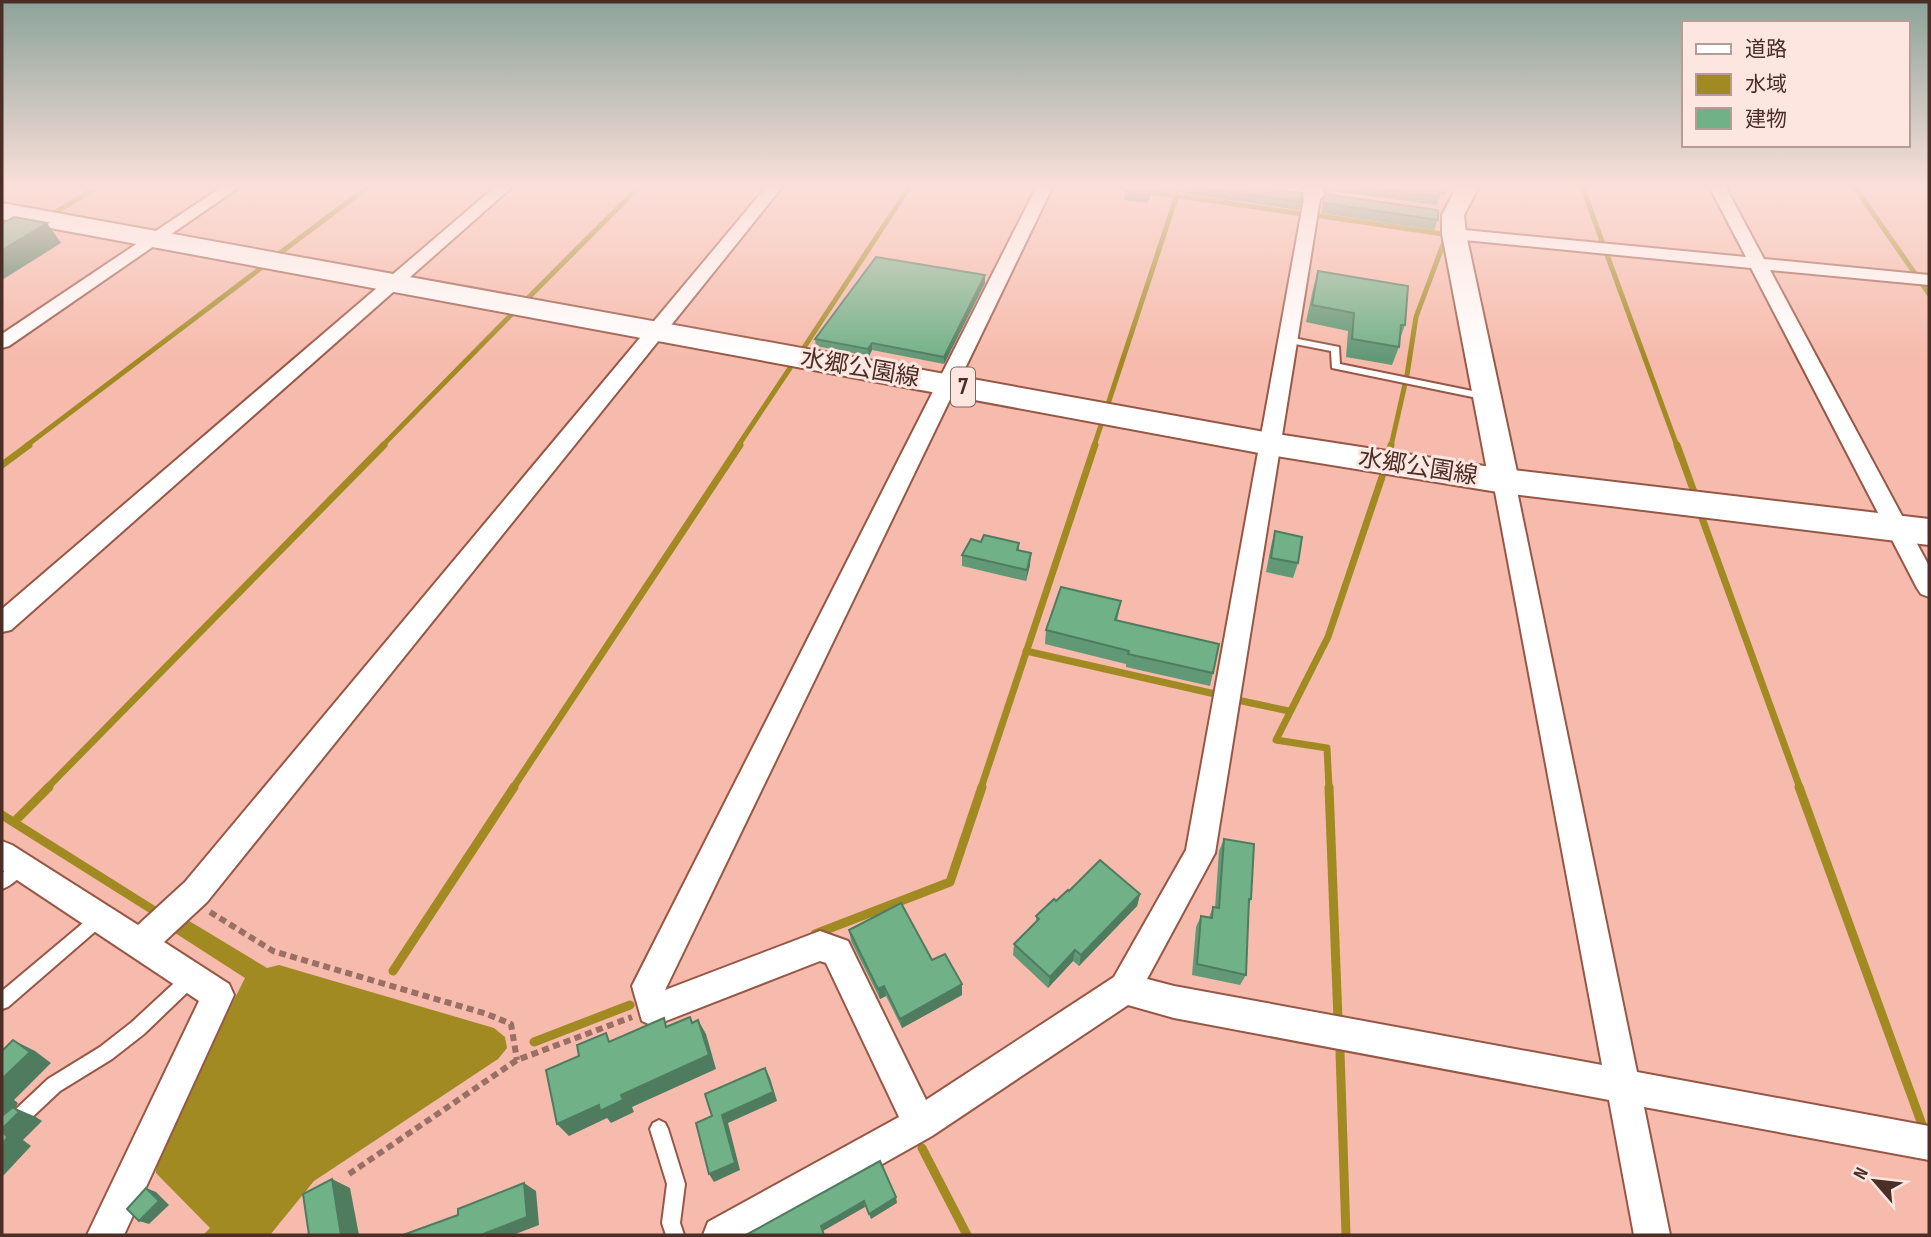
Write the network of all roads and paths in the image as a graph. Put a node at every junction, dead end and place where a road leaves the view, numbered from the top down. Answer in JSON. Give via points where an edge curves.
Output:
{"nodes":[{"id":1,"x":146,"y":244,"type":"edge"},
{"id":2,"x":179,"y":244,"type":"edge"},
{"id":3,"x":438,"y":244,"type":"edge"},
{"id":4,"x":728,"y":244,"type":"edge"},
{"id":5,"x":1017,"y":244,"type":"edge"},
{"id":6,"x":1305,"y":244,"type":"edge"},
{"id":7,"x":1454,"y":244,"type":"edge"},
{"id":8,"x":1620,"y":244,"type":"edge"},
{"id":9,"x":1748,"y":244,"type":"edge"},
{"id":10,"x":1758,"y":263,"type":"junction"},
{"id":11,"x":1929,"y":280,"type":"edge"},
{"id":12,"x":394,"y":282,"type":"junction"},
{"id":13,"x":656,"y":332,"type":"junction"},
{"id":14,"x":1288,"y":340,"type":"junction"},
{"id":15,"x":2,"y":342,"type":"edge"},
{"id":16,"x":949,"y":384,"type":"junction"},
{"id":17,"x":1488,"y":397,"type":"junction"},
{"id":18,"x":1270,"y":444,"type":"junction"},
{"id":19,"x":1504,"y":481,"type":"junction"},
{"id":20,"x":1898,"y":528,"type":"junction"},
{"id":21,"x":1929,"y":533,"type":"edge"},
{"id":22,"x":1929,"y":588,"type":"edge"},
{"id":23,"x":2,"y":623,"type":"edge"},
{"id":24,"x":8,"y":868,"type":"edge"},
{"id":25,"x":186,"y":902,"type":"junction"},
{"id":26,"x":100,"y":918,"type":"junction"},
{"id":27,"x":146,"y":939,"type":"junction"},
{"id":28,"x":192,"y":977,"type":"junction"},
{"id":29,"x":1125,"y":988,"type":"junction"},
{"id":30,"x":2,"y":1001,"type":"edge"},
{"id":31,"x":653,"y":1010,"type":"junction"},
{"id":32,"x":517,"y":1060,"type":"junction"},
{"id":33,"x":1623,"y":1087,"type":"junction"},
{"id":34,"x":21,"y":1116,"type":"edge"},
{"id":35,"x":920,"y":1124,"type":"junction"},
{"id":36,"x":659,"y":1129,"type":"dead end"},
{"id":37,"x":1929,"y":1143,"type":"edge"},
{"id":38,"x":349,"y":1174,"type":"dead end"},
{"id":39,"x":106,"y":1235,"type":"edge"},
{"id":40,"x":675,"y":1235,"type":"edge"},
{"id":41,"x":721,"y":1235,"type":"edge"},
{"id":42,"x":1652,"y":1235,"type":"edge"}],
"edges":[{"from":1,"to":15,"type":"street"},
{"from":2,"to":12,"type":"main road","name":"水郷公園線","number":"7"},
{"from":3,"to":12,"type":"street"},
{"from":4,"to":13,"type":"street"},
{"from":5,"to":16,"type":"street"},
{"from":6,"to":14,"type":"street"},
{"from":7,"to":17,"type":"street"},
{"from":8,"to":10,"type":"street"},
{"from":9,"to":10,"type":"street"},
{"from":10,"to":11,"type":"street"},
{"from":10,"to":20,"type":"street"},
{"from":12,"to":13,"type":"main road","name":"水郷公園線","number":"7"},
{"from":12,"to":23,"type":"street"},
{"from":13,"to":16,"type":"main road","name":"水郷公園線","number":"7"},
{"from":13,"to":25,"type":"street"},
{"from":14,"to":17,"type":"lane","via":[[1336,349],[1335,366]]},
{"from":14,"to":18,"type":"street"},
{"from":16,"to":18,"type":"main road","name":"水郷公園線","number":"7"},
{"from":16,"to":31,"type":"street","via":[[648,986]]},
{"from":17,"to":19,"type":"street"},
{"from":18,"to":19,"type":"main road","name":"水郷公園線","number":"7"},
{"from":18,"to":29,"type":"street","via":[[1200,853]]},
{"from":19,"to":20,"type":"main road","name":"水郷公園線","number":"7"},
{"from":19,"to":33,"type":"street"},
{"from":20,"to":21,"type":"main road","name":"水郷公園線","number":"7"},
{"from":20,"to":22,"type":"street"},
{"from":24,"to":26,"type":"street"},
{"from":25,"to":27,"type":"street"},
{"from":25,"to":32,"type":"path","via":[[273,951],[511,1024]]},
{"from":26,"to":27,"type":"street"},
{"from":26,"to":30,"type":"lane"},
{"from":27,"to":28,"type":"street"},
{"from":28,"to":34,"type":"lane","via":[[138,1028],[54,1085]]},
{"from":28,"to":39,"type":"street","via":[[218,995]]},
{"from":29,"to":33,"type":"street","via":[[1174,1002]]},
{"from":29,"to":35,"type":"street"},
{"from":31,"to":32,"type":"path"},
{"from":31,"to":35,"type":"street","via":[[820,946],[837,952]]},
{"from":32,"to":38,"type":"path"},
{"from":33,"to":37,"type":"street"},
{"from":33,"to":42,"type":"street"},
{"from":35,"to":41,"type":"street"},
{"from":36,"to":40,"type":"lane","via":[[676,1184],[671,1223]]}]}
